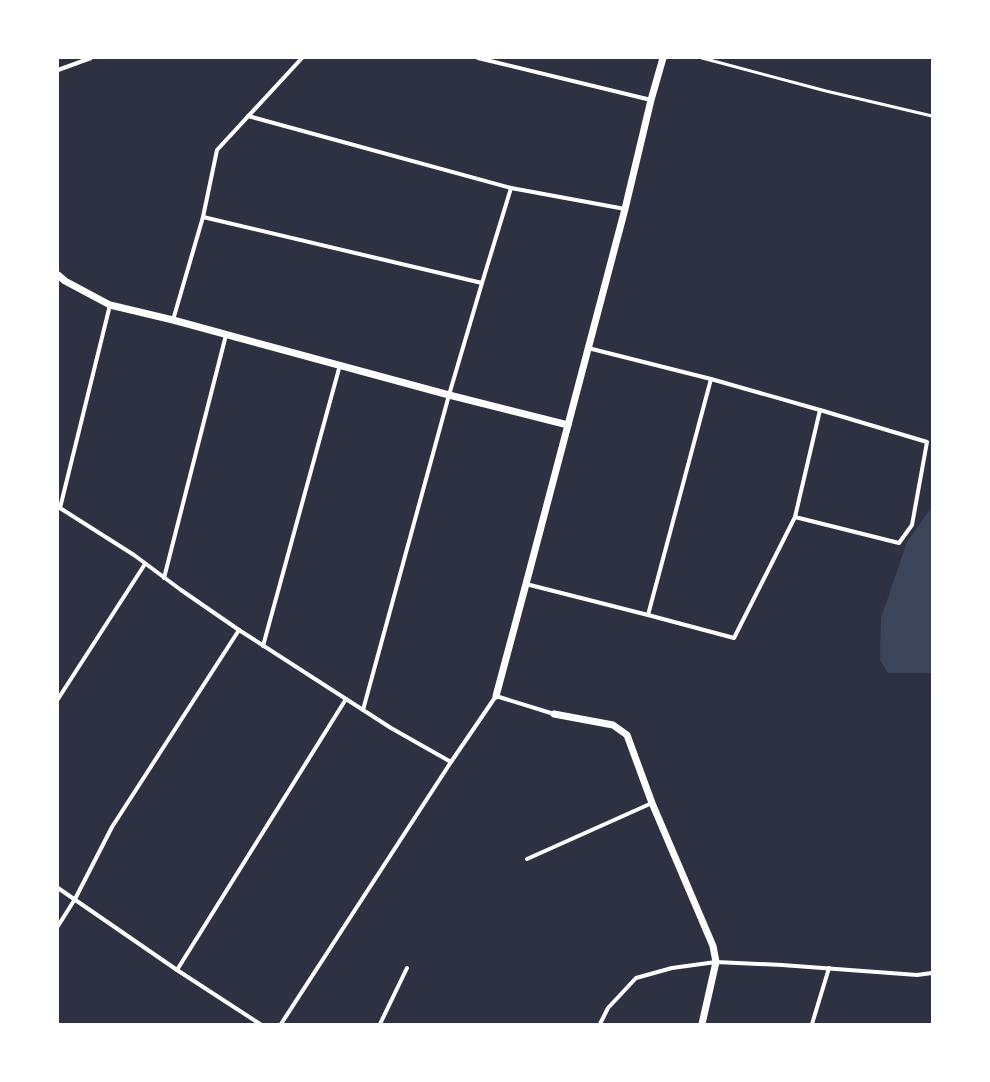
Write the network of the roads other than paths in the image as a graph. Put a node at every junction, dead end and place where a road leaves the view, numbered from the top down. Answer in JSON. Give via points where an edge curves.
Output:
{"nodes":[{"id":1,"x":91,"y":58,"type":"edge"},
{"id":2,"x":302,"y":58,"type":"edge"},
{"id":3,"x":478,"y":58,"type":"edge"},
{"id":4,"x":663,"y":58,"type":"edge"},
{"id":5,"x":702,"y":58,"type":"edge"},
{"id":6,"x":58,"y":70,"type":"edge"},
{"id":7,"x":650,"y":100,"type":"junction"},
{"id":8,"x":248,"y":116,"type":"junction"},
{"id":9,"x":932,"y":116,"type":"edge"},
{"id":10,"x":511,"y":188,"type":"junction"},
{"id":11,"x":625,"y":209,"type":"junction"},
{"id":12,"x":203,"y":217,"type":"junction"},
{"id":13,"x":58,"y":275,"type":"edge"},
{"id":14,"x":482,"y":283,"type":"junction"},
{"id":15,"x":110,"y":305,"type":"junction"},
{"id":16,"x":173,"y":320,"type":"junction"},
{"id":17,"x":226,"y":335,"type":"junction"},
{"id":18,"x":588,"y":348,"type":"junction"},
{"id":19,"x":340,"y":365,"type":"junction"},
{"id":20,"x":711,"y":379,"type":"junction"},
{"id":21,"x":449,"y":395,"type":"junction"},
{"id":22,"x":820,"y":410,"type":"junction"},
{"id":23,"x":568,"y":425,"type":"junction"},
{"id":24,"x":59,"y":508,"type":"edge"},
{"id":25,"x":795,"y":517,"type":"junction"},
{"id":26,"x":145,"y":564,"type":"junction"},
{"id":27,"x":164,"y":578,"type":"junction"},
{"id":28,"x":526,"y":584,"type":"junction"},
{"id":29,"x":648,"y":615,"type":"junction"},
{"id":30,"x":239,"y":630,"type":"junction"},
{"id":31,"x":263,"y":646,"type":"junction"},
{"id":32,"x":496,"y":696,"type":"junction"},
{"id":33,"x":58,"y":699,"type":"edge"},
{"id":34,"x":346,"y":699,"type":"junction"},
{"id":35,"x":363,"y":710,"type":"junction"},
{"id":36,"x":554,"y":714,"type":"joint"},
{"id":37,"x":451,"y":762,"type":"junction"},
{"id":38,"x":652,"y":803,"type":"junction"},
{"id":39,"x":528,"y":859,"type":"dead end"},
{"id":40,"x":58,"y":888,"type":"edge"},
{"id":41,"x":76,"y":900,"type":"junction"},
{"id":42,"x":58,"y":926,"type":"edge"},
{"id":43,"x":716,"y":962,"type":"junction"},
{"id":44,"x":407,"y":968,"type":"dead end"},
{"id":45,"x":829,"y":968,"type":"junction"},
{"id":46,"x":178,"y":970,"type":"junction"},
{"id":47,"x":932,"y":973,"type":"edge"},
{"id":48,"x":260,"y":1024,"type":"edge"},
{"id":49,"x":281,"y":1024,"type":"edge"},
{"id":50,"x":380,"y":1024,"type":"edge"},
{"id":51,"x":600,"y":1024,"type":"edge"},
{"id":52,"x":702,"y":1024,"type":"edge"},
{"id":53,"x":812,"y":1024,"type":"edge"}],
"edges":[{"from":1,"to":6,"type":"street"},
{"from":2,"to":8,"type":"street"},
{"from":3,"to":7,"type":"street"},
{"from":4,"to":7,"type":"street"},
{"from":5,"to":9,"type":"lane"},
{"from":7,"to":11,"type":"street"},
{"from":8,"to":10,"type":"street"},
{"from":8,"to":12,"type":"street","via":[[217,150]]},
{"from":10,"to":11,"type":"street"},
{"from":10,"to":14,"type":"street"},
{"from":11,"to":18,"type":"street"},
{"from":12,"to":14,"type":"street"},
{"from":12,"to":16,"type":"street"},
{"from":13,"to":15,"type":"street"},
{"from":14,"to":21,"type":"street"},
{"from":15,"to":16,"type":"street"},
{"from":15,"to":24,"type":"street"},
{"from":16,"to":17,"type":"street"},
{"from":17,"to":19,"type":"street"},
{"from":17,"to":27,"type":"street"},
{"from":18,"to":20,"type":"street"},
{"from":18,"to":23,"type":"street"},
{"from":19,"to":21,"type":"street"},
{"from":19,"to":31,"type":"street"},
{"from":20,"to":22,"type":"street"},
{"from":20,"to":29,"type":"street"},
{"from":21,"to":23,"type":"street"},
{"from":21,"to":35,"type":"street"},
{"from":22,"to":25,"type":"street"},
{"from":22,"to":25,"type":"street","via":[[926,442],[912,525],[899,543]]},
{"from":23,"to":28,"type":"street"},
{"from":24,"to":26,"type":"street"},
{"from":25,"to":29,"type":"street","via":[[734,638]]},
{"from":26,"to":27,"type":"street"},
{"from":26,"to":33,"type":"street"},
{"from":27,"to":30,"type":"street"},
{"from":28,"to":29,"type":"street"},
{"from":28,"to":32,"type":"street"},
{"from":30,"to":31,"type":"street"},
{"from":30,"to":41,"type":"street","via":[[112,827]]},
{"from":31,"to":34,"type":"street"},
{"from":32,"to":36,"type":"street"},
{"from":32,"to":37,"type":"street"},
{"from":34,"to":35,"type":"street"},
{"from":34,"to":46,"type":"street"},
{"from":35,"to":37,"type":"street"},
{"from":36,"to":38,"type":"street","via":[[613,725],[627,736]]},
{"from":37,"to":49,"type":"street"},
{"from":38,"to":39,"type":"street"},
{"from":38,"to":43,"type":"street","via":[[713,946]]},
{"from":40,"to":41,"type":"street"},
{"from":41,"to":42,"type":"street"},
{"from":41,"to":46,"type":"street"},
{"from":43,"to":45,"type":"street"},
{"from":43,"to":51,"type":"street","via":[[672,968],[636,978],[608,1008]]},
{"from":43,"to":52,"type":"street"},
{"from":44,"to":50,"type":"street"},
{"from":45,"to":47,"type":"street"},
{"from":45,"to":53,"type":"street"},
{"from":46,"to":48,"type":"street"}]}
